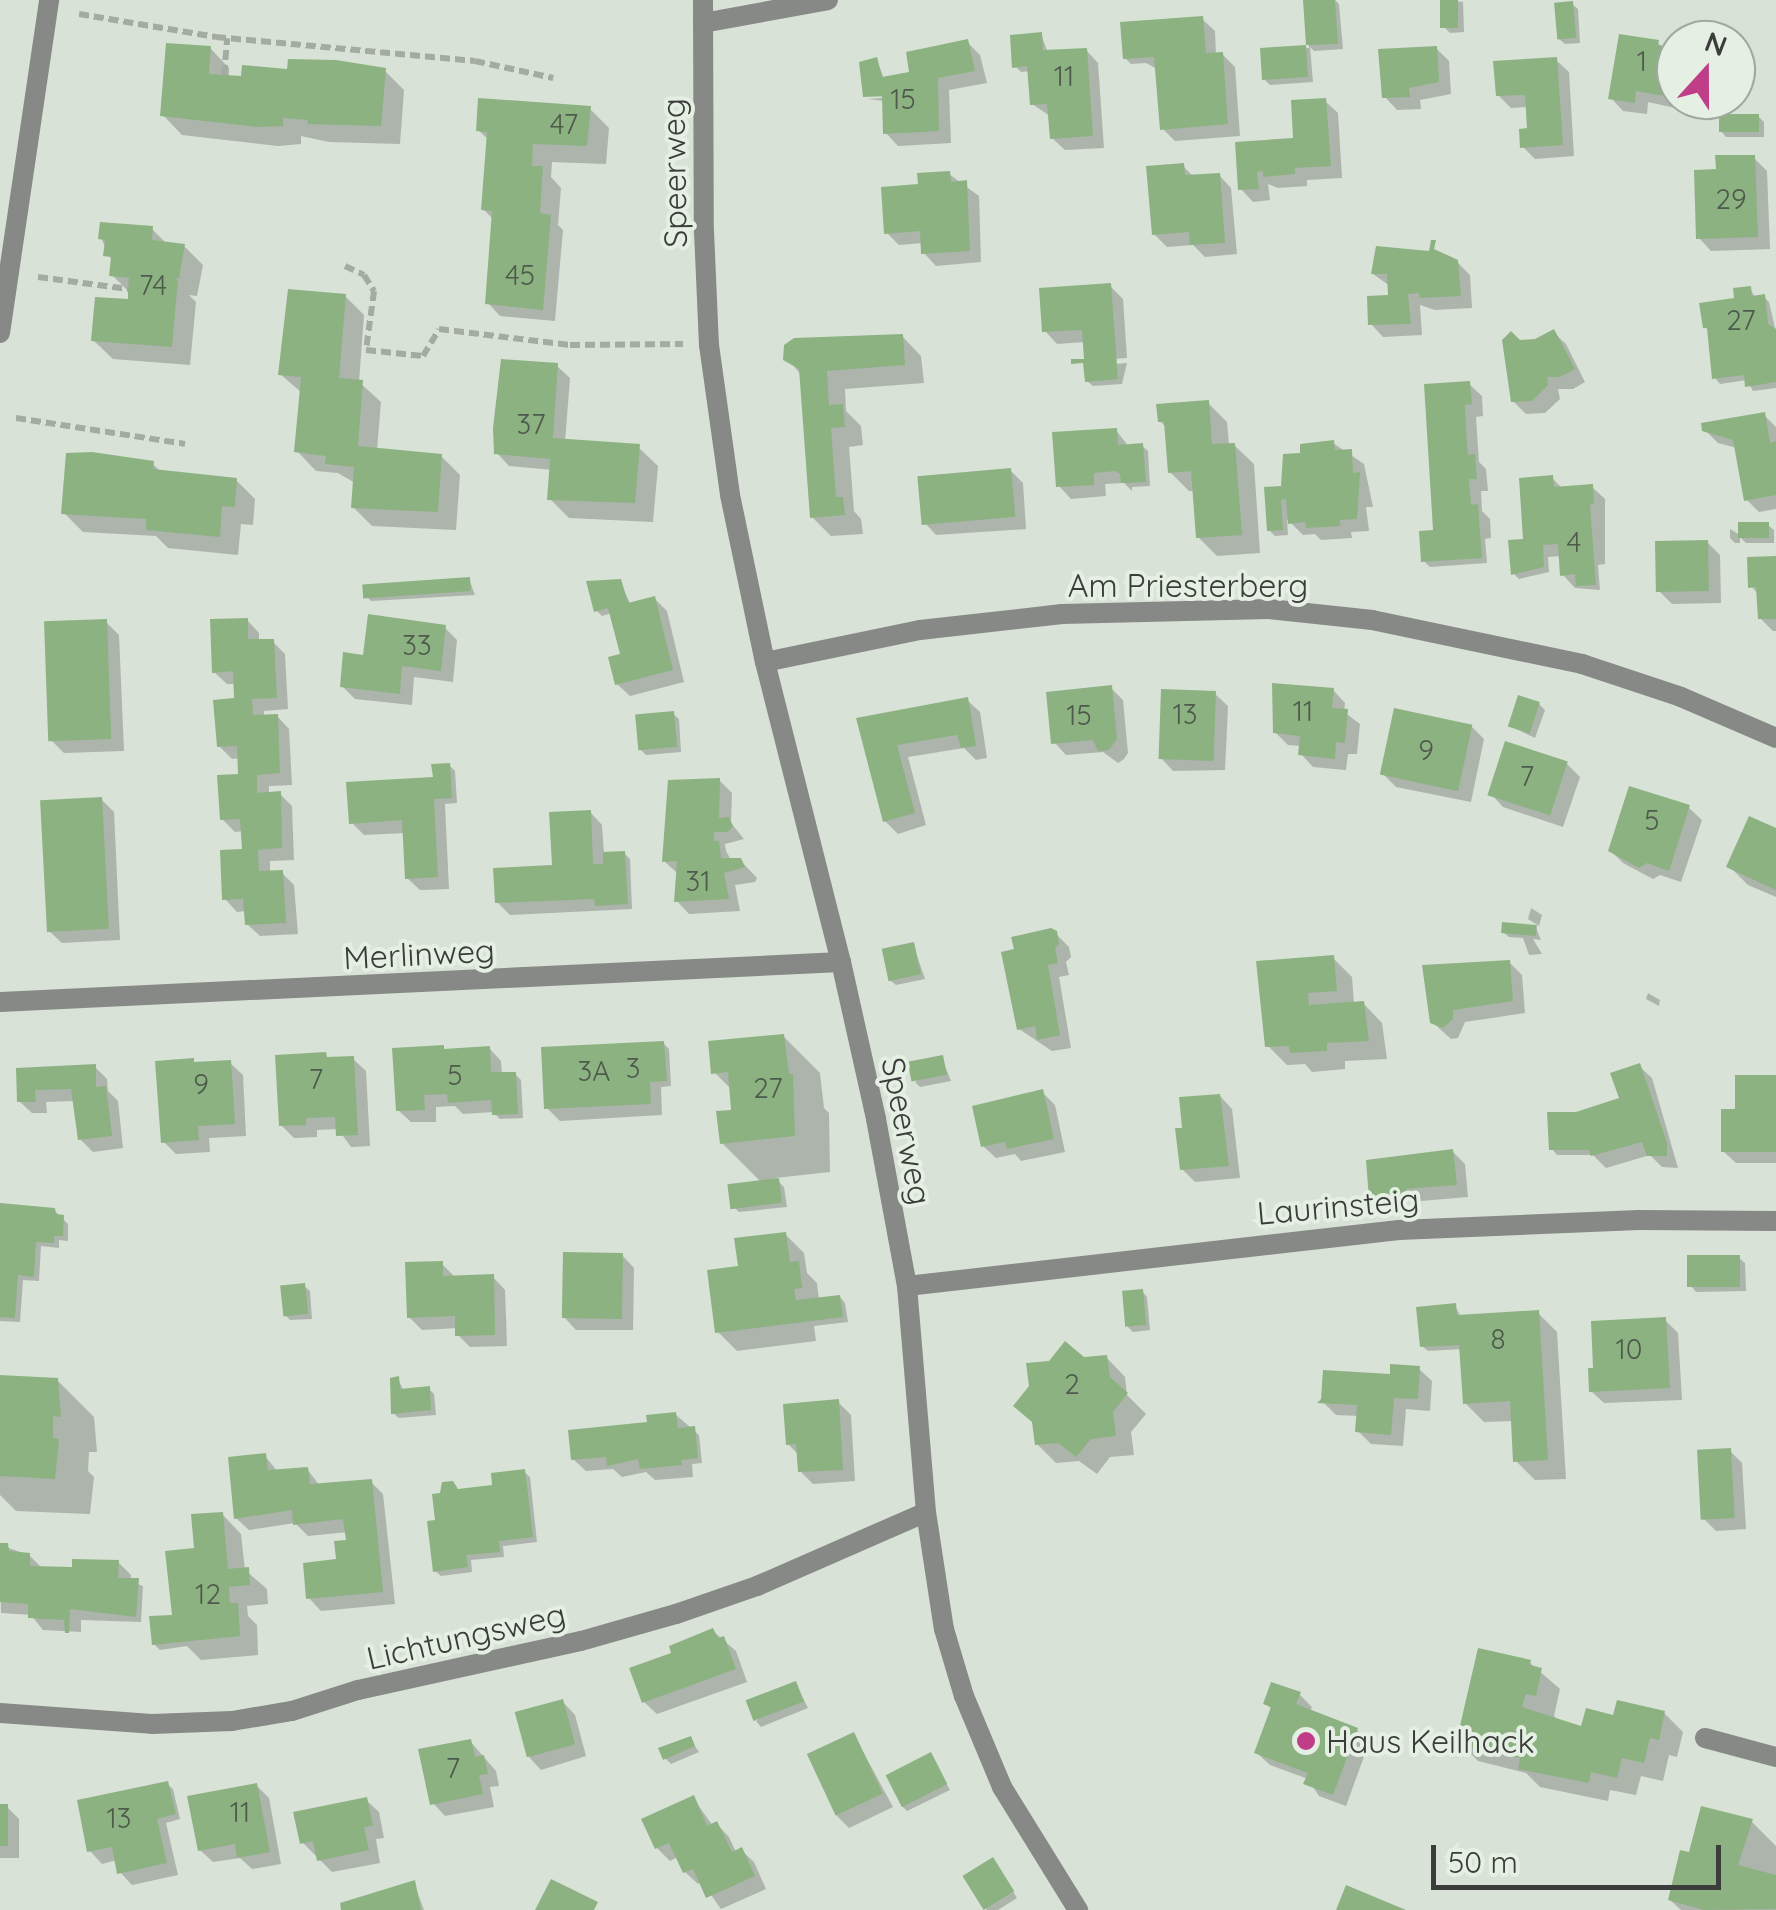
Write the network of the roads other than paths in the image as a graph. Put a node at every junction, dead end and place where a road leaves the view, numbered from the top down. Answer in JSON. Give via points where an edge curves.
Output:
{"nodes":[{"id":1,"x":49,"y":0,"type":"edge"},
{"id":2,"x":703,"y":0,"type":"edge"},
{"id":3,"x":828,"y":0,"type":"edge"},
{"id":4,"x":703,"y":23,"type":"junction"},
{"id":5,"x":0,"y":332,"type":"edge"},
{"id":6,"x":765,"y":662,"type":"junction"},
{"id":7,"x":1776,"y":738,"type":"edge"},
{"id":8,"x":841,"y":962,"type":"junction"},
{"id":9,"x":0,"y":1002,"type":"edge"},
{"id":10,"x":1776,"y":1221,"type":"edge"},
{"id":11,"x":907,"y":1286,"type":"junction"},
{"id":12,"x":926,"y":1512,"type":"junction"},
{"id":13,"x":0,"y":1713,"type":"edge"},
{"id":14,"x":1706,"y":1738,"type":"dead end"},
{"id":15,"x":1776,"y":1757,"type":"edge"},
{"id":16,"x":1078,"y":1910,"type":"edge"}],
"edges":[{"from":1,"to":5,"type":"street"},
{"from":2,"to":4,"type":"street","name":"Speerweg"},
{"from":3,"to":4,"type":"street"},
{"from":4,"to":6,"type":"street","name":"Speerweg","via":[[709,345],[730,495]]},
{"from":6,"to":7,"type":"street","name":"Am Priesterberg","via":[[920,630],[1062,614],[1269,609],[1372,620],[1582,664],[1681,696]]},
{"from":6,"to":8,"type":"street","name":"Speerweg"},
{"from":8,"to":9,"type":"street","name":"Merlinweg"},
{"from":8,"to":11,"type":"street","name":"Speerweg"},
{"from":10,"to":11,"type":"street","name":"Laurinsteig","via":[[1399,1230]]},
{"from":11,"to":12,"type":"street","name":"Speerweg"},
{"from":12,"to":13,"type":"street","name":"Lichtungsweg","via":[[676,1614],[292,1711],[152,1724]]},
{"from":12,"to":16,"type":"street","name":"Speerweg","via":[[944,1630],[964,1696],[1002,1788]]},
{"from":14,"to":15,"type":"street"}]}
